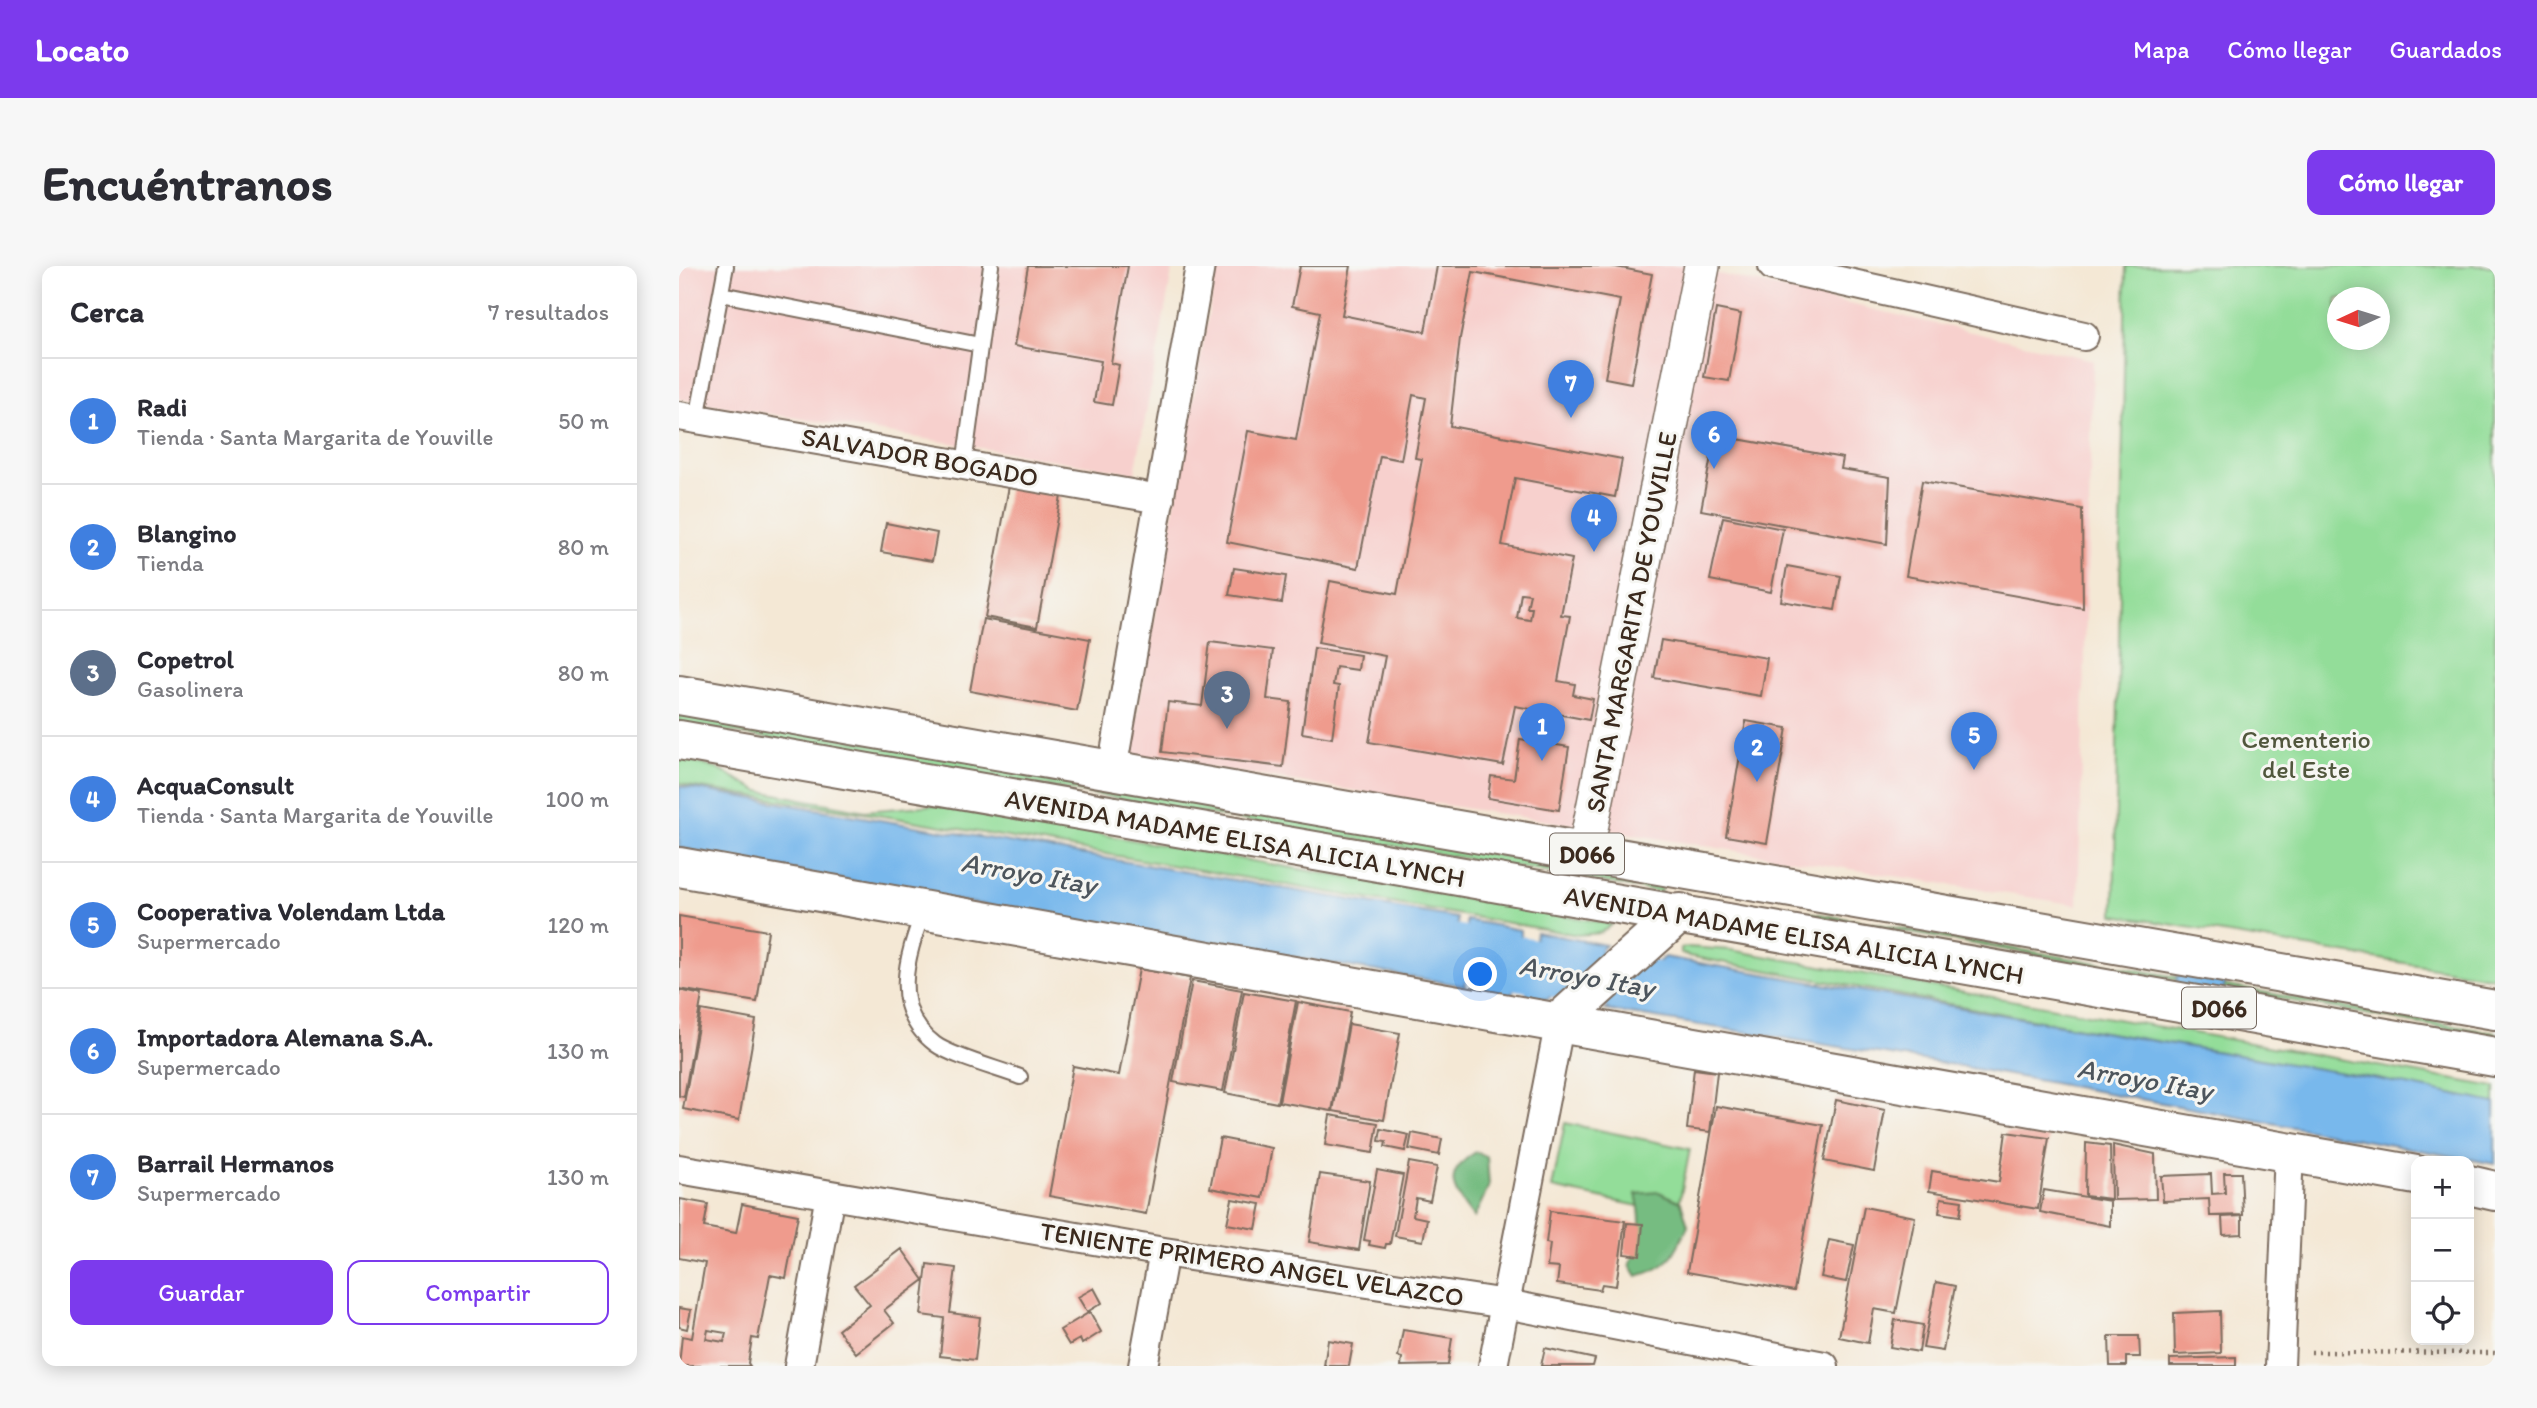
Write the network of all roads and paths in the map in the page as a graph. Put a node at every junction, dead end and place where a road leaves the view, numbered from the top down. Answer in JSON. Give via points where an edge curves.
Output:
{"nodes":[{"id":1,"x":726,"y":266,"type":"edge"},
{"id":2,"x":991,"y":266,"type":"edge"},
{"id":3,"x":1200,"y":266,"type":"edge"},
{"id":4,"x":1702,"y":266,"type":"edge"},
{"id":5,"x":1773,"y":266,"type":"edge"},
{"id":6,"x":721,"y":294,"type":"junction"},
{"id":7,"x":2084,"y":336,"type":"dead end"},
{"id":8,"x":980,"y":345,"type":"junction"},
{"id":9,"x":688,"y":417,"type":"edge"},
{"id":10,"x":964,"y":465,"type":"junction"},
{"id":11,"x":1160,"y":499,"type":"junction"},
{"id":12,"x":679,"y":695,"type":"edge"},
{"id":13,"x":679,"y":740,"type":"edge"},
{"id":14,"x":1112,"y":770,"type":"junction"},
{"id":15,"x":1585,"y":854,"type":"junction"},
{"id":16,"x":679,"y":867,"type":"edge"},
{"id":17,"x":923,"y":910,"type":"junction"},
{"id":18,"x":1680,"y":913,"type":"junction"},
{"id":19,"x":2495,"y":1010,"type":"edge"},
{"id":20,"x":1560,"y":1021,"type":"junction"},
{"id":21,"x":2495,"y":1057,"type":"edge"},
{"id":22,"x":1020,"y":1077,"type":"dead end"},
{"id":23,"x":2289,"y":1151,"type":"junction"},
{"id":24,"x":679,"y":1169,"type":"edge"},
{"id":25,"x":2411,"y":1174,"type":"edge"},
{"id":26,"x":2474,"y":1186,"type":"edge"},
{"id":27,"x":2495,"y":1191,"type":"edge"},
{"id":28,"x":830,"y":1195,"type":"junction"},
{"id":29,"x":1164,"y":1252,"type":"junction"},
{"id":30,"x":1506,"y":1304,"type":"junction"},
{"id":31,"x":2311,"y":1352,"type":"dead end"},
{"id":32,"x":2495,"y":1353,"type":"edge"},
{"id":33,"x":799,"y":1366,"type":"edge"},
{"id":34,"x":1143,"y":1366,"type":"edge"},
{"id":35,"x":1493,"y":1366,"type":"edge"},
{"id":36,"x":1824,"y":1366,"type":"edge"},
{"id":37,"x":2280,"y":1366,"type":"edge"}],
"edges":[{"from":1,"to":6,"type":"lane"},
{"from":2,"to":8,"type":"lane"},
{"from":3,"to":11,"type":"street"},
{"from":4,"to":15,"type":"street","name":"SANTA MARGARITA DE YOUVILLE"},
{"from":5,"to":7,"type":"street"},
{"from":6,"to":8,"type":"lane"},
{"from":6,"to":9,"type":"lane"},
{"from":8,"to":10,"type":"lane"},
{"from":9,"to":10,"type":"street","name":"SALVADOR BOGADO"},
{"from":10,"to":11,"type":"street","name":"SALVADOR BOGADO"},
{"from":11,"to":14,"type":"street"},
{"from":12,"to":14,"type":"main road","name":"AVENIDA MADAME ELISA ALICIA LYNCH","number":"D066"},
{"from":13,"to":18,"type":"main road","name":"AVENIDA MADAME ELISA ALICIA LYNCH","number":"D066"},
{"from":14,"to":15,"type":"main road","name":"AVENIDA MADAME ELISA ALICIA LYNCH","number":"D066"},
{"from":15,"to":19,"type":"main road","name":"AVENIDA MADAME ELISA ALICIA LYNCH","number":"D066"},
{"from":16,"to":17,"type":"main road"},
{"from":17,"to":20,"type":"main road"},
{"from":17,"to":22,"type":"lane","via":[[903,985],[911,1019],[935,1045]]},
{"from":18,"to":20,"type":"main road"},
{"from":18,"to":21,"type":"main road","name":"AVENIDA MADAME ELISA ALICIA LYNCH","number":"D066"},
{"from":20,"to":23,"type":"main road"},
{"from":20,"to":30,"type":"street"},
{"from":23,"to":25,"type":"main road"},
{"from":23,"to":37,"type":"street"},
{"from":24,"to":28,"type":"street","name":"TENIENTE PRIMERO ANGEL VELAZCO"},
{"from":26,"to":27,"type":"main road"},
{"from":28,"to":29,"type":"street","name":"TENIENTE PRIMERO ANGEL VELAZCO"},
{"from":28,"to":33,"type":"street"},
{"from":29,"to":30,"type":"street","name":"TENIENTE PRIMERO ANGEL VELAZCO"},
{"from":29,"to":34,"type":"street"},
{"from":30,"to":35,"type":"street"},
{"from":30,"to":36,"type":"street","name":"TENIENTE PRIMERO ANGEL VELAZCO"},
{"from":31,"to":32,"type":"path"}]}
